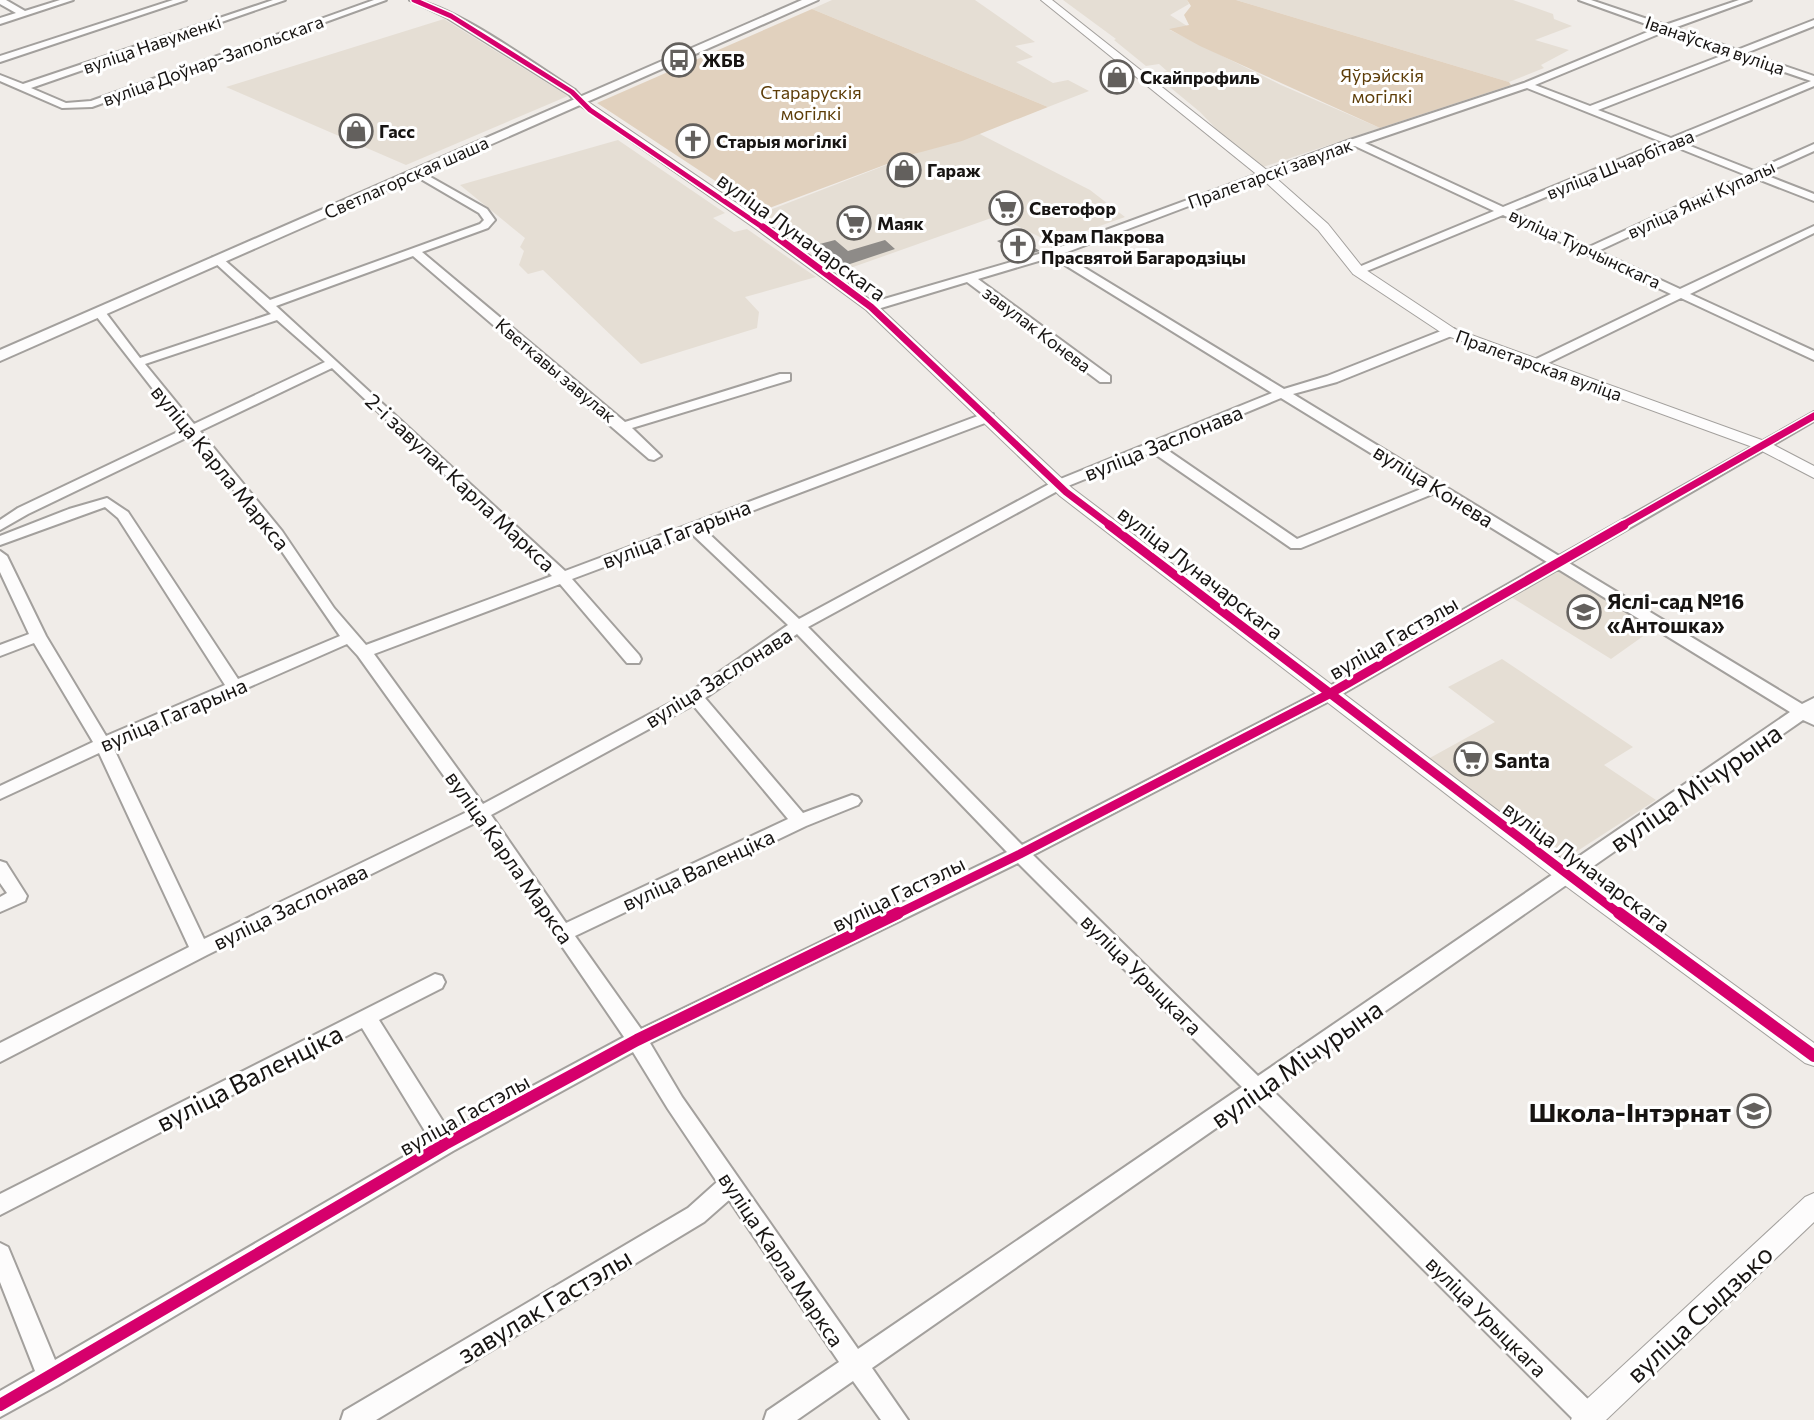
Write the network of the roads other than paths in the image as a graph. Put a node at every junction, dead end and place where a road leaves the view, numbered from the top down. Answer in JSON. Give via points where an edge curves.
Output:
{"nodes":[{"id":1,"x":0,"y":0,"type":"edge"},
{"id":2,"x":69,"y":0,"type":"edge"},
{"id":3,"x":182,"y":0,"type":"edge"},
{"id":4,"x":281,"y":0,"type":"edge"},
{"id":5,"x":382,"y":0,"type":"edge"},
{"id":6,"x":414,"y":0,"type":"edge"},
{"id":7,"x":812,"y":0,"type":"edge"},
{"id":8,"x":1046,"y":0,"type":"edge"},
{"id":9,"x":1583,"y":0,"type":"edge"},
{"id":10,"x":1604,"y":0,"type":"edge"},
{"id":11,"x":1747,"y":0,"type":"edge"},
{"id":12,"x":1593,"y":4,"type":"junction"},
{"id":13,"x":24,"y":14,"type":"junction"},
{"id":14,"x":0,"y":21,"type":"edge"},
{"id":15,"x":1814,"y":23,"type":"edge"},
{"id":16,"x":1666,"y":28,"type":"junction"},
{"id":17,"x":1737,"y":53,"type":"junction"},
{"id":18,"x":0,"y":59,"type":"edge"},
{"id":19,"x":0,"y":78,"type":"edge"},
{"id":20,"x":1814,"y":81,"type":"edge"},
{"id":21,"x":1527,"y":85,"type":"junction"},
{"id":22,"x":22,"y":88,"type":"junction"},
{"id":23,"x":580,"y":101,"type":"junction"},
{"id":24,"x":1589,"y":110,"type":"junction"},
{"id":25,"x":1354,"y":142,"type":"junction"},
{"id":26,"x":1671,"y":143,"type":"junction"},
{"id":27,"x":1814,"y":147,"type":"edge"},
{"id":28,"x":418,"y":172,"type":"junction"},
{"id":29,"x":1264,"y":174,"type":"junction"},
{"id":30,"x":1752,"y":174,"type":"junction"},
{"id":31,"x":1814,"y":198,"type":"edge"},
{"id":32,"x":1506,"y":211,"type":"junction"},
{"id":33,"x":1814,"y":229,"type":"edge"},
{"id":34,"x":414,"y":251,"type":"junction"},
{"id":35,"x":1588,"y":252,"type":"junction"},
{"id":36,"x":1053,"y":253,"type":"junction"},
{"id":37,"x":217,"y":259,"type":"junction"},
{"id":38,"x":1358,"y":271,"type":"junction"},
{"id":39,"x":970,"y":279,"type":"junction"},
{"id":40,"x":1680,"y":292,"type":"junction"},
{"id":41,"x":268,"y":305,"type":"junction"},
{"id":42,"x":871,"y":307,"type":"junction"},
{"id":43,"x":99,"y":312,"type":"junction"},
{"id":44,"x":279,"y":315,"type":"junction"},
{"id":45,"x":1450,"y":332,"type":"junction"},
{"id":46,"x":0,"y":356,"type":"edge"},
{"id":47,"x":1814,"y":356,"type":"edge"},
{"id":48,"x":137,"y":363,"type":"junction"},
{"id":49,"x":333,"y":363,"type":"junction"},
{"id":50,"x":1536,"y":364,"type":"junction"},
{"id":51,"x":785,"y":377,"type":"dead end"},
{"id":52,"x":1105,"y":379,"type":"dead end"},
{"id":53,"x":1283,"y":393,"type":"junction"},
{"id":54,"x":1814,"y":416,"type":"edge"},
{"id":55,"x":988,"y":417,"type":"junction"},
{"id":56,"x":623,"y":427,"type":"junction"},
{"id":57,"x":192,"y":429,"type":"junction"},
{"id":58,"x":1151,"y":445,"type":"junction"},
{"id":59,"x":1764,"y":446,"type":"junction"},
{"id":60,"x":654,"y":456,"type":"dead end"},
{"id":61,"x":1814,"y":473,"type":"edge"},
{"id":62,"x":1058,"y":485,"type":"junction"},
{"id":63,"x":1439,"y":487,"type":"junction"},
{"id":64,"x":0,"y":526,"type":"edge"},
{"id":65,"x":693,"y":527,"type":"junction"},
{"id":66,"x":0,"y":542,"type":"edge"},
{"id":67,"x":0,"y":556,"type":"edge"},
{"id":68,"x":1559,"y":563,"type":"junction"},
{"id":69,"x":561,"y":576,"type":"junction"},
{"id":70,"x":798,"y":626,"type":"junction"},
{"id":71,"x":38,"y":636,"type":"junction"},
{"id":72,"x":348,"y":638,"type":"junction"},
{"id":73,"x":0,"y":651,"type":"edge"},
{"id":74,"x":364,"y":652,"type":"junction"},
{"id":75,"x":633,"y":658,"type":"dead end"},
{"id":76,"x":235,"y":688,"type":"junction"},
{"id":77,"x":1329,"y":694,"type":"junction"},
{"id":78,"x":695,"y":696,"type":"junction"},
{"id":79,"x":1810,"y":712,"type":"edge"},
{"id":80,"x":102,"y":744,"type":"junction"},
{"id":81,"x":0,"y":793,"type":"edge"},
{"id":82,"x":852,"y":801,"type":"dead end"},
{"id":83,"x":480,"y":813,"type":"junction"},
{"id":84,"x":800,"y":821,"type":"junction"},
{"id":85,"x":1020,"y":854,"type":"junction"},
{"id":86,"x":0,"y":868,"type":"edge"},
{"id":87,"x":1567,"y":875,"type":"junction"},
{"id":88,"x":0,"y":905,"type":"edge"},
{"id":89,"x":563,"y":933,"type":"junction"},
{"id":90,"x":200,"y":950,"type":"junction"},
{"id":91,"x":435,"y":982,"type":"dead end"},
{"id":92,"x":366,"y":1017,"type":"junction"},
{"id":93,"x":637,"y":1040,"type":"junction"},
{"id":94,"x":0,"y":1053,"type":"edge"},
{"id":95,"x":1814,"y":1056,"type":"edge"},
{"id":96,"x":1259,"y":1089,"type":"junction"},
{"id":97,"x":445,"y":1144,"type":"junction"},
{"id":98,"x":731,"y":1184,"type":"junction"},
{"id":99,"x":0,"y":1204,"type":"edge"},
{"id":100,"x":1814,"y":1205,"type":"edge"},
{"id":101,"x":0,"y":1254,"type":"edge"},
{"id":102,"x":856,"y":1366,"type":"junction"},
{"id":103,"x":50,"y":1377,"type":"junction"},
{"id":104,"x":0,"y":1405,"type":"edge"},
{"id":105,"x":1588,"y":1419,"type":"edge"},
{"id":106,"x":353,"y":1420,"type":"edge"},
{"id":107,"x":776,"y":1420,"type":"edge"},
{"id":108,"x":896,"y":1420,"type":"edge"}],
"edges":[{"from":1,"to":13,"type":"street"},
{"from":2,"to":13,"type":"street"},
{"from":3,"to":18,"type":"street"},
{"from":4,"to":22,"type":"street","name":"вуліца Навуменкі"},
{"from":5,"to":22,"type":"street","name":"вуліца Доўнар-Запольскага","via":[[92,104],[65,106]]},
{"from":6,"to":23,"type":"street","via":[[451,16],[572,92]]},
{"from":7,"to":23,"type":"main road","name":"Светлагорская шаша"},
{"from":8,"to":29,"type":"street","name":"Пралетарская вуліца"},
{"from":9,"to":12,"type":"street","name":"Іванаўская вуліца"},
{"from":10,"to":12,"type":"street"},
{"from":11,"to":16,"type":"street","name":"Пралетарскі завулак"},
{"from":12,"to":16,"type":"street","name":"Іванаўская вуліца"},
{"from":13,"to":14,"type":"street"},
{"from":15,"to":17,"type":"street"},
{"from":16,"to":17,"type":"street","name":"Іванаўская вуліца"},
{"from":16,"to":21,"type":"street","name":"Пралетарскі завулак"},
{"from":17,"to":20,"type":"street","name":"Іванаўская вуліца"},
{"from":17,"to":24,"type":"street"},
{"from":19,"to":22,"type":"street"},
{"from":20,"to":26,"type":"street","name":"вуліца Шчарбітава"},
{"from":21,"to":24,"type":"street"},
{"from":21,"to":25,"type":"street","name":"Пралетарскі завулак"},
{"from":23,"to":28,"type":"main road","name":"Светлагорская шаша"},
{"from":23,"to":42,"type":"street","name":"вуліца Луначарскага"},
{"from":24,"to":26,"type":"street"},
{"from":25,"to":29,"type":"street","name":"Пралетарскі завулак"},
{"from":25,"to":32,"type":"street","name":"вуліца Турчынскага"},
{"from":26,"to":30,"type":"street"},
{"from":26,"to":32,"type":"street","name":"вуліца Шчарбітава"},
{"from":27,"to":30,"type":"street","name":"вуліца Янкі Купалы"},
{"from":28,"to":34,"type":"street","via":[[483,211],[490,220],[484,226]]},
{"from":28,"to":37,"type":"main road","name":"Светлагорская шаша"},
{"from":29,"to":36,"type":"street","name":"Пралетарскі завулак"},
{"from":29,"to":38,"type":"street","name":"Пралетарская вуліца","via":[[1323,227]]},
{"from":30,"to":31,"type":"street"},
{"from":30,"to":35,"type":"street","name":"вуліца Янкі Купалы"},
{"from":32,"to":35,"type":"street","name":"вуліца Турчынскага"},
{"from":32,"to":38,"type":"street","name":"вуліца Шчарбітава"},
{"from":33,"to":40,"type":"street"},
{"from":34,"to":41,"type":"street"},
{"from":34,"to":56,"type":"street","name":"Кветкавы завулак"},
{"from":35,"to":40,"type":"street","name":"вуліца Турчынскага"},
{"from":36,"to":39,"type":"street","name":"Пралетарскі завулак"},
{"from":36,"to":53,"type":"street","name":"вуліца Конева"},
{"from":37,"to":41,"type":"street","name":"2-і завулак Карла Маркса"},
{"from":37,"to":43,"type":"main road","name":"Светлагорская шаша"},
{"from":38,"to":45,"type":"street","name":"Пралетарская вуліца"},
{"from":39,"to":42,"type":"street","name":"Пралетарскі завулак"},
{"from":39,"to":52,"type":"street","name":"завулак Конева"},
{"from":40,"to":47,"type":"street","name":"вуліца Турчынскага"},
{"from":40,"to":50,"type":"street"},
{"from":41,"to":44,"type":"street","name":"2-і завулак Карла Маркса"},
{"from":42,"to":55,"type":"street","name":"вуліца Луначарскага"},
{"from":43,"to":46,"type":"main road","name":"Светлагорская шаша"},
{"from":43,"to":48,"type":"street","name":"вуліца Карла Маркса"},
{"from":44,"to":48,"type":"street"},
{"from":44,"to":49,"type":"street","name":"2-і завулак Карла Маркса"},
{"from":45,"to":50,"type":"street","name":"Пралетарская вуліца"},
{"from":45,"to":53,"type":"street","name":"вуліца Заслонава","via":[[1332,379]]},
{"from":48,"to":57,"type":"street","name":"вуліца Карла Маркса"},
{"from":49,"to":57,"type":"street"},
{"from":49,"to":69,"type":"street","name":"2-і завулак Карла Маркса"},
{"from":50,"to":59,"type":"street","name":"Пралетарская вуліца"},
{"from":51,"to":56,"type":"street","name":"Кветкавы завулак"},
{"from":53,"to":58,"type":"street","name":"вуліца Заслонава"},
{"from":53,"to":63,"type":"street","name":"вуліца Конева"},
{"from":54,"to":59,"type":"street","name":"вуліца Гастэлы"},
{"from":55,"to":62,"type":"street","name":"вуліца Луначарскага"},
{"from":55,"to":65,"type":"street","name":"вуліца Гагарына"},
{"from":56,"to":60,"type":"street"},
{"from":57,"to":64,"type":"street","via":[[23,511]]},
{"from":57,"to":72,"type":"street","name":"вуліца Карла Маркса","via":[[279,537]]},
{"from":58,"to":62,"type":"street","name":"вуліца Заслонава"},
{"from":58,"to":63,"type":"street","via":[[1296,545]]},
{"from":59,"to":61,"type":"street","name":"Пралетарская вуліца"},
{"from":59,"to":68,"type":"street","name":"вуліца Гастэлы"},
{"from":62,"to":70,"type":"street","name":"вуліца Заслонава"},
{"from":62,"to":77,"type":"street","name":"вуліца Луначарскага"},
{"from":63,"to":68,"type":"street","name":"вуліца Конева"},
{"from":65,"to":69,"type":"street","name":"вуліца Гагарына"},
{"from":65,"to":70,"type":"street","name":"вуліца Урыцкага"},
{"from":66,"to":76,"type":"street","via":[[107,502],[123,515]]},
{"from":67,"to":71,"type":"street"},
{"from":68,"to":77,"type":"street","name":"вуліца Гастэлы"},
{"from":68,"to":79,"type":"street","name":"вуліца Конева"},
{"from":69,"to":74,"type":"street","name":"вуліца Гагарына"},
{"from":69,"to":75,"type":"street","name":"2-і завулак Карла Маркса"},
{"from":70,"to":78,"type":"street","name":"вуліца Заслонава"},
{"from":70,"to":85,"type":"street","name":"вуліца Урыцкага"},
{"from":71,"to":73,"type":"street"},
{"from":71,"to":80,"type":"street"},
{"from":72,"to":74,"type":"street","name":"вуліца Карла Маркса"},
{"from":72,"to":76,"type":"street","name":"вуліца Гагарына"},
{"from":74,"to":83,"type":"street","name":"вуліца Карла Маркса"},
{"from":76,"to":80,"type":"street","name":"вуліца Гагарына"},
{"from":77,"to":85,"type":"street","name":"вуліца Гастэлы"},
{"from":77,"to":87,"type":"street","name":"вуліца Луначарскага"},
{"from":78,"to":83,"type":"street","name":"вуліца Заслонава"},
{"from":78,"to":84,"type":"street","name":"вуліца Валенціка"},
{"from":79,"to":87,"type":"street","name":"вуліца Мічурына"},
{"from":80,"to":81,"type":"street","name":"вуліца Гагарына"},
{"from":80,"to":90,"type":"street"},
{"from":82,"to":84,"type":"street","name":"вуліца Валенціка"},
{"from":83,"to":89,"type":"street","name":"вуліца Карла Маркса"},
{"from":83,"to":90,"type":"street","name":"вуліца Заслонава"},
{"from":84,"to":89,"type":"street","name":"вуліца Валенціка"},
{"from":85,"to":93,"type":"street","name":"вуліца Гастэлы"},
{"from":85,"to":96,"type":"street","name":"вуліца Урыцкага"},
{"from":86,"to":88,"type":"street","via":[[18,896]]},
{"from":87,"to":95,"type":"street","name":"вуліца Луначарскага"},
{"from":87,"to":96,"type":"street","name":"вуліца Мічурына"},
{"from":89,"to":93,"type":"street","name":"вуліца Карла Маркса"},
{"from":90,"to":94,"type":"street","name":"вуліца Заслонава"},
{"from":91,"to":92,"type":"street"},
{"from":92,"to":97,"type":"street","name":"вуліца Валенціка"},
{"from":92,"to":99,"type":"street","name":"вуліца Валенціка"},
{"from":93,"to":97,"type":"street","name":"вуліца Гастэлы"},
{"from":93,"to":98,"type":"street","name":"вуліца Карла Маркса"},
{"from":96,"to":102,"type":"street","name":"вуліца Мічурына"},
{"from":96,"to":105,"type":"street","name":"вуліца Урыцкага"},
{"from":97,"to":103,"type":"street","name":"вуліца Гастэлы"},
{"from":98,"to":102,"type":"street","name":"вуліца Карла Маркса"},
{"from":98,"to":106,"type":"street","name":"завулак Гастэлы","via":[[696,1215]]},
{"from":100,"to":105,"type":"street","name":"вуліца Сыдзько"},
{"from":101,"to":103,"type":"street"},
{"from":102,"to":107,"type":"street","name":"вуліца Мічурына"},
{"from":102,"to":108,"type":"street","name":"вуліца Карла Маркса"},
{"from":103,"to":104,"type":"street","name":"вуліца Гастэлы"}]}
